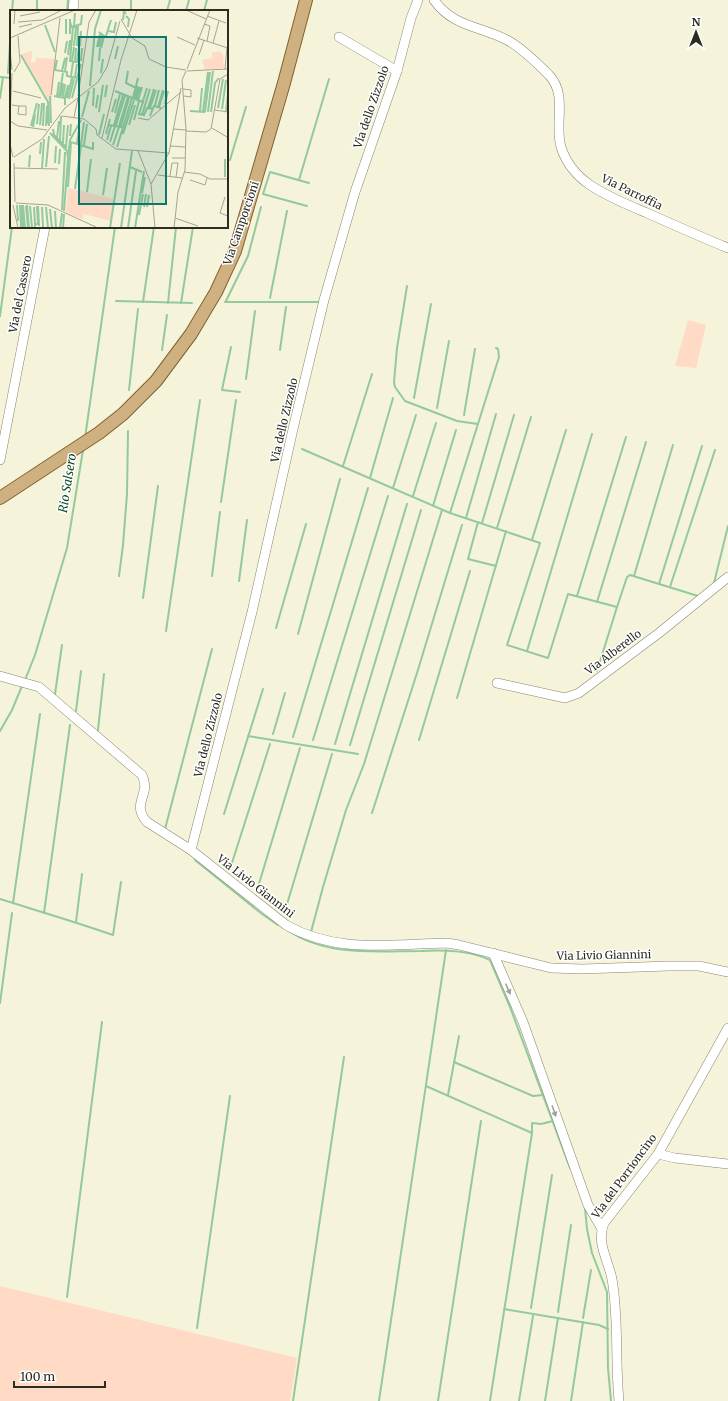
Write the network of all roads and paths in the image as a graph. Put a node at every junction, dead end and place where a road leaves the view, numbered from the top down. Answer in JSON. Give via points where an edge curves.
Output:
{"nodes":[{"id":1,"x":306,"y":0,"type":"edge"},
{"id":2,"x":418,"y":0,"type":"edge"},
{"id":3,"x":434,"y":0,"type":"edge"},
{"id":4,"x":339,"y":37,"type":"dead end"},
{"id":5,"x":397,"y":71,"type":"junction"},
{"id":6,"x":45,"y":228,"type":"edge"},
{"id":7,"x":728,"y":248,"type":"edge"},
{"id":8,"x":0,"y":460,"type":"edge"},
{"id":9,"x":1,"y":497,"type":"edge"},
{"id":10,"x":728,"y":577,"type":"edge"},
{"id":11,"x":0,"y":676,"type":"edge"},
{"id":12,"x":497,"y":683,"type":"dead end"},
{"id":13,"x":191,"y":850,"type":"junction"},
{"id":14,"x":493,"y":953,"type":"junction"},
{"id":15,"x":728,"y":972,"type":"edge"},
{"id":16,"x":728,"y":1028,"type":"edge"},
{"id":17,"x":658,"y":1154,"type":"junction"},
{"id":18,"x":728,"y":1164,"type":"edge"},
{"id":19,"x":602,"y":1229,"type":"junction"},
{"id":20,"x":619,"y":1401,"type":"edge"}],
"edges":[{"from":1,"to":9,"type":"main road","name":"Via Camporcioni","via":[[235,251],[216,292],[191,334],[156,381],[123,414],[99,433]]},
{"from":2,"to":5,"type":"street","name":"Via dello Zizzolo"},
{"from":3,"to":7,"type":"street","name":"Via Parroffia","via":[[450,16],[462,23],[508,40],[550,76],[560,96],[560,137],[565,158],[590,184],[613,198]]},
{"from":4,"to":5,"type":"street"},
{"from":5,"to":13,"type":"street","name":"Via dello Zizzolo","via":[[354,192],[324,300],[252,612]]},
{"from":6,"to":8,"type":"street","name":"Via del Cassero"},
{"from":10,"to":12,"type":"street","name":"Via Alberello","via":[[659,633],[578,693],[565,698]]},
{"from":11,"to":13,"type":"street","name":"Via Livio Giannini","via":[[40,687],[142,775],[145,784],[141,816],[150,825]]},
{"from":13,"to":14,"type":"street","name":"Via Livio Giannini","via":[[286,925],[313,938],[360,946],[447,943]]},
{"from":14,"to":15,"type":"street","name":"Via Livio Giannini","via":[[551,968],[699,966]]},
{"from":14,"to":19,"type":"street","one_way":true,"via":[[523,1022],[588,1205]]},
{"from":16,"to":17,"type":"street","name":"Via del Porrioncino"},
{"from":17,"to":18,"type":"street"},
{"from":17,"to":19,"type":"street","name":"Via del Porrioncino"},
{"from":19,"to":20,"type":"street","name":"Via del Porrioncino","via":[[600,1237],[614,1300]]}]}
